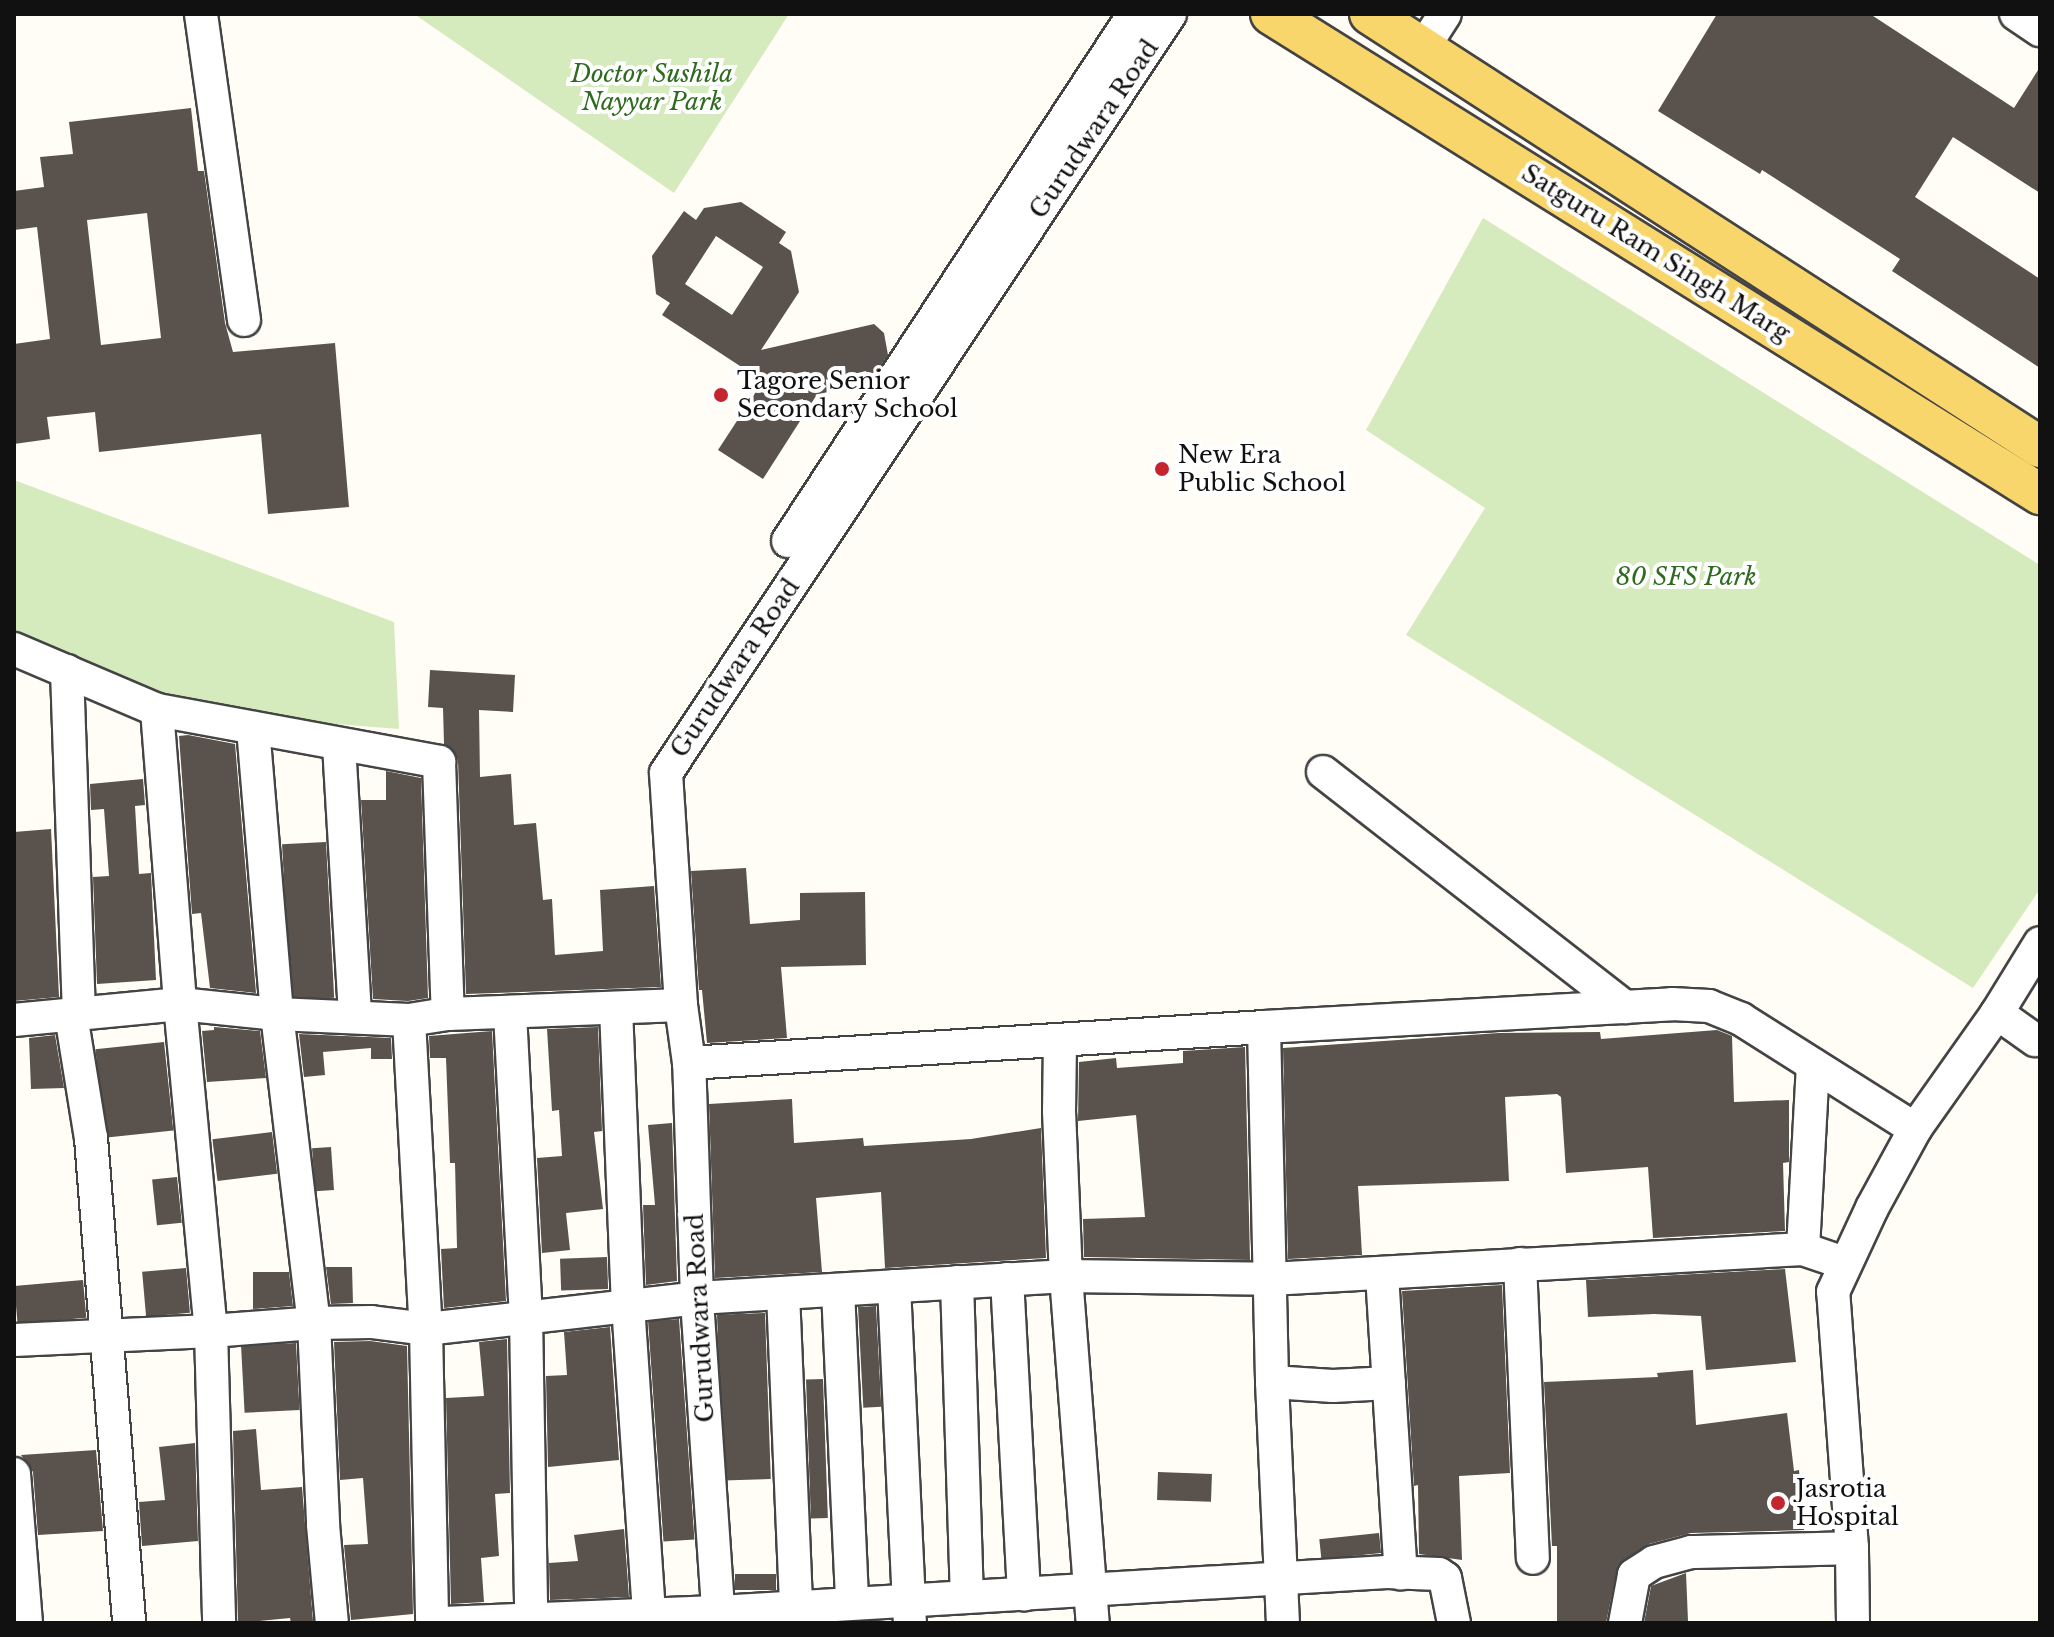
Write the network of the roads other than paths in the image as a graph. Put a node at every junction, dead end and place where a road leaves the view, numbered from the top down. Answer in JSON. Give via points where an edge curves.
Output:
{"nodes":[{"id":1,"x":201,"y":14,"type":"edge"},
{"id":2,"x":1134,"y":14,"type":"edge"},
{"id":3,"x":1170,"y":14,"type":"edge"},
{"id":4,"x":1271,"y":14,"type":"edge"},
{"id":5,"x":1370,"y":14,"type":"edge"},
{"id":6,"x":1445,"y":14,"type":"edge"},
{"id":7,"x":2016,"y":14,"type":"edge"},
{"id":8,"x":2040,"y":30,"type":"edge"},
{"id":9,"x":1423,"y":48,"type":"junction"},
{"id":10,"x":244,"y":320,"type":"dead end"},
{"id":11,"x":2040,"y":447,"type":"edge"},
{"id":12,"x":2040,"y":494,"type":"edge"},
{"id":13,"x":788,"y":541,"type":"dead end"},
{"id":14,"x":14,"y":649,"type":"edge"},
{"id":15,"x":67,"y":671,"type":"junction"},
{"id":16,"x":157,"y":710,"type":"junction"},
{"id":17,"x":253,"y":728,"type":"junction"},
{"id":18,"x":339,"y":745,"type":"junction"},
{"id":19,"x":1323,"y":772,"type":"dead end"},
{"id":20,"x":2040,"y":943,"type":"edge"},
{"id":21,"x":180,"y":1004,"type":"junction"},
{"id":22,"x":681,"y":1005,"type":"junction"},
{"id":23,"x":1625,"y":1007,"type":"junction"},
{"id":24,"x":616,"y":1008,"type":"junction"},
{"id":25,"x":510,"y":1013,"type":"junction"},
{"id":26,"x":1997,"y":1013,"type":"junction"},
{"id":27,"x":75,"y":1014,"type":"junction"},
{"id":28,"x":277,"y":1014,"type":"junction"},
{"id":29,"x":448,"y":1014,"type":"junction"},
{"id":30,"x":355,"y":1017,"type":"junction"},
{"id":31,"x":14,"y":1020,"type":"edge"},
{"id":32,"x":409,"y":1020,"type":"junction"},
{"id":33,"x":1264,"y":1027,"type":"junction"},
{"id":34,"x":2035,"y":1040,"type":"dead end"},
{"id":35,"x":1060,"y":1041,"type":"junction"},
{"id":36,"x":689,"y":1063,"type":"junction"},
{"id":37,"x":1813,"y":1065,"type":"junction"},
{"id":38,"x":1915,"y":1129,"type":"junction"},
{"id":39,"x":1803,"y":1249,"type":"junction"},
{"id":40,"x":1844,"y":1263,"type":"junction"},
{"id":41,"x":1520,"y":1264,"type":"junction"},
{"id":42,"x":1382,"y":1275,"type":"junction"},
{"id":43,"x":1066,"y":1276,"type":"junction"},
{"id":44,"x":1007,"y":1279,"type":"junction"},
{"id":45,"x":1270,"y":1279,"type":"junction"},
{"id":46,"x":957,"y":1282,"type":"junction"},
{"id":47,"x":894,"y":1286,"type":"junction"},
{"id":48,"x":838,"y":1290,"type":"junction"},
{"id":49,"x":783,"y":1293,"type":"junction"},
{"id":50,"x":697,"y":1298,"type":"junction"},
{"id":51,"x":628,"y":1305,"type":"junction"},
{"id":52,"x":526,"y":1316,"type":"junction"},
{"id":53,"x":314,"y":1323,"type":"junction"},
{"id":54,"x":426,"y":1329,"type":"junction"},
{"id":55,"x":211,"y":1331,"type":"junction"},
{"id":56,"x":109,"y":1333,"type":"junction"},
{"id":57,"x":14,"y":1340,"type":"edge"},
{"id":58,"x":1272,"y":1382,"type":"junction"},
{"id":59,"x":1389,"y":1383,"type":"junction"},
{"id":60,"x":14,"y":1474,"type":"edge"},
{"id":61,"x":1852,"y":1548,"type":"junction"},
{"id":62,"x":1533,"y":1558,"type":"dead end"},
{"id":63,"x":1401,"y":1573,"type":"junction"},
{"id":64,"x":1281,"y":1579,"type":"junction"},
{"id":65,"x":1090,"y":1591,"type":"junction"},
{"id":66,"x":1024,"y":1595,"type":"junction"},
{"id":67,"x":967,"y":1597,"type":"junction"},
{"id":68,"x":852,"y":1603,"type":"junction"},
{"id":69,"x":796,"y":1606,"type":"junction"},
{"id":70,"x":909,"y":1611,"type":"edge"},
{"id":71,"x":531,"y":1617,"type":"junction"},
{"id":72,"x":635,"y":1617,"type":"edge"},
{"id":73,"x":719,"y":1618,"type":"edge"},
{"id":74,"x":460,"y":1622,"type":"edge"},
{"id":75,"x":26,"y":1623,"type":"edge"},
{"id":76,"x":129,"y":1623,"type":"edge"},
{"id":77,"x":219,"y":1623,"type":"edge"},
{"id":78,"x":332,"y":1623,"type":"edge"},
{"id":79,"x":432,"y":1623,"type":"edge"},
{"id":80,"x":1093,"y":1623,"type":"edge"},
{"id":81,"x":1283,"y":1623,"type":"edge"},
{"id":82,"x":1454,"y":1623,"type":"edge"},
{"id":83,"x":1625,"y":1623,"type":"edge"},
{"id":84,"x":1853,"y":1623,"type":"edge"}],
"edges":[{"from":1,"to":10,"type":"street"},
{"from":2,"to":13,"type":"street"},
{"from":3,"to":22,"type":"street","name":"Gurudwara Road","via":[[666,773]]},
{"from":4,"to":12,"type":"main road","name":"Satguru Ram Singh Marg"},
{"from":5,"to":9,"type":"main road","name":"Satguru Ram Singh Marg"},
{"from":6,"to":9,"type":"street"},
{"from":7,"to":8,"type":"street"},
{"from":9,"to":11,"type":"main road","name":"Satguru Ram Singh Marg"},
{"from":14,"to":15,"type":"street"},
{"from":15,"to":16,"type":"street"},
{"from":15,"to":27,"type":"street"},
{"from":16,"to":17,"type":"street"},
{"from":16,"to":21,"type":"street"},
{"from":17,"to":18,"type":"street"},
{"from":17,"to":28,"type":"street"},
{"from":18,"to":29,"type":"street","via":[[439,762]]},
{"from":18,"to":30,"type":"street"},
{"from":19,"to":23,"type":"street"},
{"from":20,"to":26,"type":"street"},
{"from":21,"to":27,"type":"street"},
{"from":21,"to":28,"type":"street"},
{"from":21,"to":55,"type":"street"},
{"from":22,"to":24,"type":"street"},
{"from":22,"to":36,"type":"street","name":"Gurudwara Road"},
{"from":23,"to":33,"type":"street"},
{"from":23,"to":37,"type":"street","via":[[1717,1007]]},
{"from":24,"to":25,"type":"street"},
{"from":24,"to":51,"type":"street"},
{"from":25,"to":29,"type":"street"},
{"from":25,"to":52,"type":"street"},
{"from":26,"to":34,"type":"street"},
{"from":26,"to":38,"type":"street"},
{"from":27,"to":31,"type":"street"},
{"from":27,"to":56,"type":"street"},
{"from":28,"to":30,"type":"street"},
{"from":28,"to":53,"type":"street"},
{"from":29,"to":32,"type":"street"},
{"from":30,"to":32,"type":"street"},
{"from":32,"to":54,"type":"street"},
{"from":33,"to":35,"type":"street"},
{"from":33,"to":45,"type":"street"},
{"from":35,"to":36,"type":"street"},
{"from":35,"to":43,"type":"street"},
{"from":36,"to":50,"type":"street","name":"Gurudwara Road"},
{"from":37,"to":38,"type":"street"},
{"from":37,"to":39,"type":"street"},
{"from":38,"to":40,"type":"street"},
{"from":39,"to":40,"type":"street"},
{"from":39,"to":41,"type":"street"},
{"from":40,"to":61,"type":"street","via":[[1833,1292]]},
{"from":41,"to":42,"type":"street"},
{"from":41,"to":62,"type":"street"},
{"from":42,"to":45,"type":"street"},
{"from":42,"to":59,"type":"street"},
{"from":43,"to":44,"type":"street"},
{"from":43,"to":45,"type":"street"},
{"from":43,"to":65,"type":"street"},
{"from":44,"to":46,"type":"street"},
{"from":44,"to":66,"type":"street"},
{"from":45,"to":58,"type":"street"},
{"from":46,"to":47,"type":"street"},
{"from":46,"to":67,"type":"street"},
{"from":47,"to":48,"type":"street"},
{"from":47,"to":70,"type":"street"},
{"from":48,"to":49,"type":"street"},
{"from":48,"to":68,"type":"street"},
{"from":49,"to":50,"type":"street"},
{"from":49,"to":69,"type":"street"},
{"from":50,"to":51,"type":"street"},
{"from":50,"to":73,"type":"street","name":"Gurudwara Road"},
{"from":51,"to":52,"type":"street"},
{"from":51,"to":72,"type":"street"},
{"from":52,"to":54,"type":"street"},
{"from":52,"to":71,"type":"street"},
{"from":53,"to":54,"type":"street","via":[[371,1322]]},
{"from":53,"to":55,"type":"street"},
{"from":53,"to":78,"type":"street"},
{"from":54,"to":79,"type":"street"},
{"from":55,"to":56,"type":"street"},
{"from":55,"to":77,"type":"street"},
{"from":56,"to":57,"type":"street"},
{"from":56,"to":76,"type":"street"},
{"from":58,"to":59,"type":"street"},
{"from":58,"to":64,"type":"street"},
{"from":59,"to":63,"type":"street"},
{"from":60,"to":75,"type":"street"},
{"from":61,"to":83,"type":"street","via":[[1691,1552],[1654,1562],[1634,1575]]},
{"from":61,"to":84,"type":"street"},
{"from":63,"to":64,"type":"street"},
{"from":63,"to":82,"type":"street","via":[[1445,1578]]},
{"from":64,"to":65,"type":"street"},
{"from":64,"to":81,"type":"street"},
{"from":65,"to":66,"type":"street"},
{"from":65,"to":80,"type":"street"},
{"from":66,"to":67,"type":"street"},
{"from":67,"to":70,"type":"street"},
{"from":68,"to":69,"type":"street"},
{"from":68,"to":70,"type":"street"},
{"from":69,"to":73,"type":"street"},
{"from":71,"to":72,"type":"street"},
{"from":71,"to":74,"type":"street"},
{"from":72,"to":73,"type":"street"}]}
